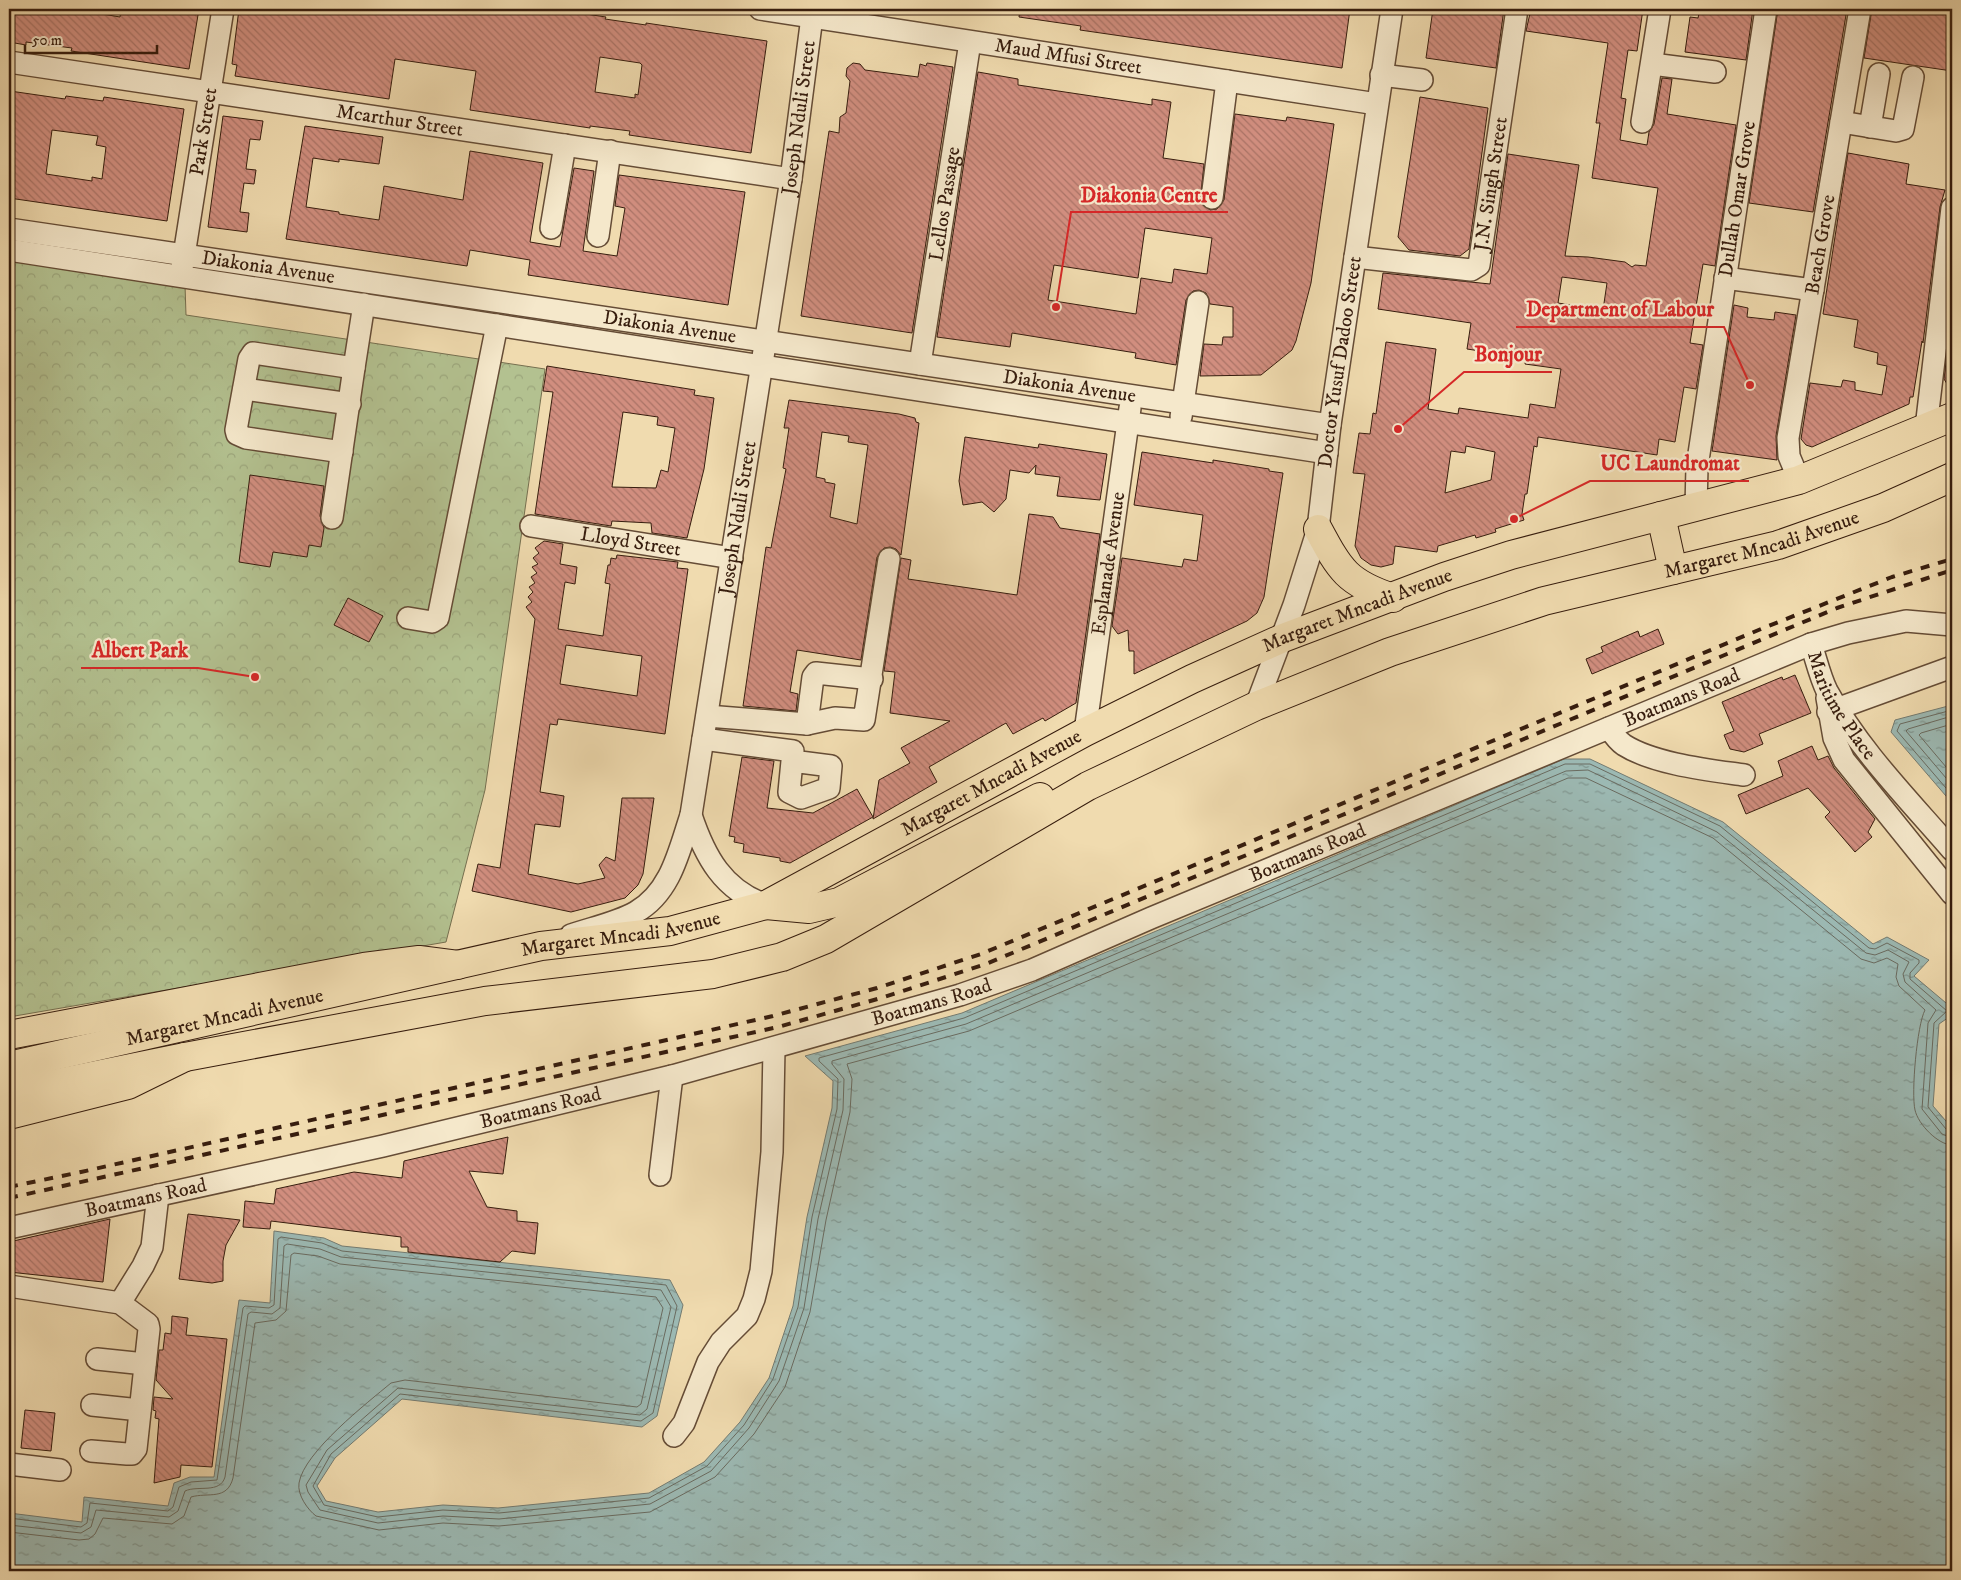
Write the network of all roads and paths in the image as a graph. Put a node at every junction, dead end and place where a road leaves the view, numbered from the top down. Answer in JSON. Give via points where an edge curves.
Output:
{"nodes":[{"id":1,"x":223,"y":9,"type":"edge"},
{"id":2,"x":760,"y":9,"type":"edge"},
{"id":3,"x":1392,"y":9,"type":"edge"},
{"id":4,"x":1517,"y":9,"type":"edge"},
{"id":5,"x":1660,"y":9,"type":"edge"},
{"id":6,"x":1766,"y":9,"type":"edge"},
{"id":7,"x":1860,"y":9,"type":"edge"},
{"id":8,"x":813,"y":13,"type":"edge"},
{"id":9,"x":970,"y":42,"type":"junction"},
{"id":10,"x":9,"y":62,"type":"edge"},
{"id":11,"x":1652,"y":64,"type":"junction"},
{"id":12,"x":1715,"y":72,"type":"dead end"},
{"id":13,"x":1879,"y":74,"type":"dead end"},
{"id":14,"x":1382,"y":75,"type":"junction"},
{"id":15,"x":1913,"y":77,"type":"dead end"},
{"id":16,"x":1422,"y":80,"type":"dead end"},
{"id":17,"x":1227,"y":81,"type":"junction"},
{"id":18,"x":209,"y":90,"type":"junction"},
{"id":19,"x":1377,"y":104,"type":"junction"},
{"id":20,"x":1642,"y":122,"type":"dead end"},
{"id":21,"x":1841,"y":122,"type":"junction"},
{"id":22,"x":1870,"y":127,"type":"junction"},
{"id":23,"x":566,"y":145,"type":"junction"},
{"id":24,"x":610,"y":151,"type":"junction"},
{"id":25,"x":791,"y":179,"type":"junction"},
{"id":26,"x":1212,"y":198,"type":"dead end"},
{"id":27,"x":1952,"y":208,"type":"edge"},
{"id":28,"x":551,"y":228,"type":"dead end"},
{"id":29,"x":9,"y":229,"type":"edge"},
{"id":30,"x":598,"y":236,"type":"dead end"},
{"id":31,"x":9,"y":250,"type":"edge"},
{"id":32,"x":184,"y":255,"type":"junction"},
{"id":33,"x":1355,"y":257,"type":"junction"},
{"id":34,"x":180,"y":276,"type":"junction"},
{"id":35,"x":1725,"y":278,"type":"junction"},
{"id":36,"x":1813,"y":290,"type":"junction"},
{"id":37,"x":480,"y":300,"type":"junction"},
{"id":38,"x":1198,"y":302,"type":"dead end"},
{"id":39,"x":364,"y":304,"type":"junction"},
{"id":40,"x":591,"y":316,"type":"junction"},
{"id":41,"x":476,"y":322,"type":"junction"},
{"id":42,"x":498,"y":325,"type":"junction"},
{"id":43,"x":588,"y":339,"type":"junction"},
{"id":44,"x":766,"y":341,"type":"junction"},
{"id":45,"x":920,"y":364,"type":"junction"},
{"id":46,"x":762,"y":366,"type":"junction"},
{"id":47,"x":354,"y":368,"type":"junction"},
{"id":48,"x":951,"y":369,"type":"junction"},
{"id":49,"x":244,"y":389,"type":"junction"},
{"id":50,"x":947,"y":394,"type":"junction"},
{"id":51,"x":1132,"y":395,"type":"junction"},
{"id":52,"x":1183,"y":403,"type":"junction"},
{"id":53,"x":350,"y":404,"type":"junction"},
{"id":54,"x":1128,"y":422,"type":"junction"},
{"id":55,"x":1944,"y":422,"type":"edge"},
{"id":56,"x":1330,"y":425,"type":"junction"},
{"id":57,"x":1179,"y":430,"type":"junction"},
{"id":58,"x":342,"y":452,"type":"junction"},
{"id":59,"x":1327,"y":453,"type":"junction"},
{"id":60,"x":1799,"y":480,"type":"junction"},
{"id":61,"x":1945,"y":486,"type":"edge"},
{"id":62,"x":1696,"y":507,"type":"junction"},
{"id":63,"x":1662,"y":516,"type":"junction"},
{"id":64,"x":332,"y":518,"type":"dead end"},
{"id":65,"x":531,"y":526,"type":"dead end"},
{"id":66,"x":1318,"y":529,"type":"junction"},
{"id":67,"x":732,"y":558,"type":"junction"},
{"id":68,"x":889,"y":559,"type":"dead end"},
{"id":69,"x":1673,"y":570,"type":"junction"},
{"id":70,"x":1393,"y":598,"type":"junction"},
{"id":71,"x":408,"y":618,"type":"dead end"},
{"id":72,"x":1952,"y":626,"type":"edge"},
{"id":73,"x":1283,"y":638,"type":"junction"},
{"id":74,"x":1811,"y":644,"type":"junction"},
{"id":75,"x":1952,"y":667,"type":"edge"},
{"id":76,"x":872,"y":679,"type":"junction"},
{"id":77,"x":1256,"y":706,"type":"junction"},
{"id":78,"x":1833,"y":710,"type":"junction"},
{"id":79,"x":707,"y":716,"type":"junction"},
{"id":80,"x":807,"y":724,"type":"junction"},
{"id":81,"x":1609,"y":728,"type":"junction"},
{"id":82,"x":1085,"y":732,"type":"junction"},
{"id":83,"x":703,"y":739,"type":"junction"},
{"id":84,"x":792,"y":760,"type":"dead end"},
{"id":85,"x":1744,"y":775,"type":"dead end"},
{"id":86,"x":1088,"y":786,"type":"junction"},
{"id":87,"x":691,"y":815,"type":"junction"},
{"id":88,"x":1952,"y":850,"type":"edge"},
{"id":89,"x":1952,"y":894,"type":"edge"},
{"id":90,"x":766,"y":905,"type":"junction"},
{"id":91,"x":541,"y":946,"type":"junction"},
{"id":92,"x":458,"y":965,"type":"junction"},
{"id":93,"x":9,"y":1035,"type":"edge"},
{"id":94,"x":774,"y":1048,"type":"junction"},
{"id":95,"x":185,"y":1057,"type":"junction"},
{"id":96,"x":9,"y":1066,"type":"edge"},
{"id":97,"x":672,"y":1076,"type":"junction"},
{"id":98,"x":9,"y":1093,"type":"edge"},
{"id":99,"x":9,"y":1115,"type":"edge"},
{"id":100,"x":660,"y":1175,"type":"dead end"},
{"id":101,"x":158,"y":1195,"type":"junction"},
{"id":102,"x":9,"y":1228,"type":"edge"},
{"id":103,"x":9,"y":1286,"type":"edge"},
{"id":104,"x":120,"y":1303,"type":"junction"},
{"id":105,"x":97,"y":1359,"type":"dead end"},
{"id":106,"x":146,"y":1364,"type":"junction"},
{"id":107,"x":92,"y":1405,"type":"dead end"},
{"id":108,"x":140,"y":1410,"type":"junction"},
{"id":109,"x":674,"y":1436,"type":"dead end"},
{"id":110,"x":91,"y":1451,"type":"dead end"},
{"id":111,"x":9,"y":1464,"type":"edge"},
{"id":112,"x":60,"y":1470,"type":"dead end"}],
"edges":[{"from":1,"to":18,"type":"street","name":"Park Street"},
{"from":2,"to":8,"type":"street","name":"Maud Mfusi Street"},
{"from":3,"to":14,"type":"street","name":"Doctor Yusuf Dadoo Street"},
{"from":4,"to":33,"type":"street","name":"J.N. Singh Street","via":[[1479,265],[1470,270]]},
{"from":5,"to":11,"type":"street"},
{"from":6,"to":35,"type":"street","name":"Dullah Omar Grove"},
{"from":7,"to":21,"type":"street","name":"Beach Grove"},
{"from":8,"to":9,"type":"street","name":"Maud Mfusi Street"},
{"from":8,"to":25,"type":"street","name":"Joseph Nduli Street"},
{"from":9,"to":17,"type":"street","name":"Maud Mfusi Street"},
{"from":9,"to":45,"type":"street","name":"Lellos Passage"},
{"from":10,"to":18,"type":"street","name":"Mcarthur Street"},
{"from":11,"to":12,"type":"street"},
{"from":11,"to":20,"type":"street"},
{"from":13,"to":22,"type":"street"},
{"from":14,"to":16,"type":"street"},
{"from":14,"to":19,"type":"street","name":"Doctor Yusuf Dadoo Street"},
{"from":15,"to":22,"type":"street","via":[[1903,129]]},
{"from":17,"to":19,"type":"street","name":"Maud Mfusi Street"},
{"from":17,"to":26,"type":"street"},
{"from":18,"to":23,"type":"street","name":"Mcarthur Street"},
{"from":18,"to":32,"type":"street","name":"Park Street"},
{"from":19,"to":33,"type":"street","name":"Doctor Yusuf Dadoo Street"},
{"from":21,"to":22,"type":"street"},
{"from":21,"to":36,"type":"street","name":"Beach Grove"},
{"from":23,"to":24,"type":"street","name":"Mcarthur Street"},
{"from":23,"to":28,"type":"street"},
{"from":24,"to":25,"type":"street","name":"Mcarthur Street"},
{"from":24,"to":30,"type":"street"},
{"from":25,"to":44,"type":"street","name":"Joseph Nduli Street"},
{"from":27,"to":55,"type":"street"},
{"from":29,"to":32,"type":"street","name":"Diakonia Avenue"},
{"from":31,"to":34,"type":"street","name":"Diakonia Avenue"},
{"from":32,"to":34,"type":"street","name":"Park Street"},
{"from":32,"to":37,"type":"street","name":"Diakonia Avenue"},
{"from":33,"to":56,"type":"street","name":"Doctor Yusuf Dadoo Street"},
{"from":34,"to":39,"type":"street","name":"Diakonia Avenue"},
{"from":35,"to":36,"type":"street"},
{"from":35,"to":62,"type":"street","name":"Dullah Omar Grove","via":[[1696,476]]},
{"from":36,"to":60,"type":"street","name":"Beach Grove","via":[[1788,438],[1789,456]]},
{"from":37,"to":40,"type":"street","name":"Diakonia Avenue"},
{"from":37,"to":41,"type":"street"},
{"from":38,"to":52,"type":"street"},
{"from":39,"to":41,"type":"street","name":"Diakonia Avenue"},
{"from":39,"to":47,"type":"street"},
{"from":40,"to":43,"type":"street"},
{"from":40,"to":44,"type":"street","name":"Diakonia Avenue"},
{"from":41,"to":42,"type":"street","name":"Diakonia Avenue"},
{"from":42,"to":43,"type":"street","name":"Diakonia Avenue"},
{"from":42,"to":71,"type":"street","via":[[438,618],[432,622]]},
{"from":43,"to":46,"type":"street","name":"Diakonia Avenue"},
{"from":44,"to":45,"type":"street","name":"Diakonia Avenue"},
{"from":44,"to":46,"type":"street","name":"Joseph Nduli Street"},
{"from":45,"to":48,"type":"street","name":"Diakonia Avenue"},
{"from":46,"to":50,"type":"street","name":"Diakonia Avenue"},
{"from":46,"to":67,"type":"street","name":"Joseph Nduli Street"},
{"from":47,"to":49,"type":"street","via":[[253,353]]},
{"from":47,"to":53,"type":"street"},
{"from":48,"to":50,"type":"street"},
{"from":48,"to":51,"type":"street","name":"Diakonia Avenue"},
{"from":49,"to":53,"type":"street"},
{"from":49,"to":58,"type":"street","via":[[236,430],[240,436]]},
{"from":50,"to":54,"type":"street","name":"Diakonia Avenue"},
{"from":51,"to":52,"type":"street","name":"Diakonia Avenue"},
{"from":51,"to":54,"type":"street","name":"Esplanade Avenue"},
{"from":52,"to":56,"type":"street","name":"Diakonia Avenue"},
{"from":52,"to":57,"type":"street"},
{"from":53,"to":58,"type":"street"},
{"from":54,"to":57,"type":"street","name":"Diakonia Avenue"},
{"from":54,"to":82,"type":"street","name":"Esplanade Avenue"},
{"from":55,"to":60,"type":"main road","name":"Margaret Mncadi Avenue"},
{"from":56,"to":59,"type":"street","name":"Doctor Yusuf Dadoo Street"},
{"from":57,"to":59,"type":"street","name":"Diakonia Avenue"},
{"from":58,"to":64,"type":"street"},
{"from":59,"to":66,"type":"street","name":"Doctor Yusuf Dadoo Street"},
{"from":60,"to":62,"type":"main road","name":"Margaret Mncadi Avenue"},
{"from":61,"to":69,"type":"main road","name":"Margaret Mncadi Avenue","via":[[1778,545]]},
{"from":62,"to":63,"type":"main road","name":"Margaret Mncadi Avenue"},
{"from":63,"to":69,"type":"main road"},
{"from":63,"to":70,"type":"main road","name":"Margaret Mncadi Avenue","via":[[1511,555]]},
{"from":65,"to":67,"type":"street","name":"Lloyd Street"},
{"from":66,"to":70,"type":"main road","via":[[1342,570],[1352,580]]},
{"from":66,"to":73,"type":"street","name":"Doctor Yusuf Dadoo Street"},
{"from":67,"to":79,"type":"street","name":"Joseph Nduli Street"},
{"from":68,"to":76,"type":"street"},
{"from":69,"to":77,"type":"main road","name":"Margaret Mncadi Avenue","via":[[1544,601],[1390,652]]},
{"from":70,"to":73,"type":"main road","name":"Margaret Mncadi Avenue"},
{"from":72,"to":74,"type":"street","name":"Maritime Place","via":[[1906,621],[1848,632]]},
{"from":73,"to":77,"type":"street","name":"Doctor Yusuf Dadoo Street"},
{"from":73,"to":82,"type":"main road","name":"Margaret Mncadi Avenue"},
{"from":74,"to":78,"type":"street","name":"Maritime Place"},
{"from":74,"to":81,"type":"street","name":"Boatmans Road"},
{"from":75,"to":78,"type":"street"},
{"from":76,"to":80,"type":"street","via":[[864,720],[834,718]]},
{"from":76,"to":80,"type":"street","via":[[816,673]]},
{"from":77,"to":86,"type":"main road","name":"Margaret Mncadi Avenue"},
{"from":78,"to":88,"type":"street","name":"Maritime Place"},
{"from":78,"to":89,"type":"street","name":"Maritime Place","via":[[1834,738],[1844,760]]},
{"from":79,"to":80,"type":"street"},
{"from":79,"to":83,"type":"street","name":"Joseph Nduli Street"},
{"from":81,"to":85,"type":"street","via":[[1622,743],[1640,752],[1694,767]]},
{"from":81,"to":94,"type":"street","name":"Boatmans Road","via":[[1032,970],[960,995]]},
{"from":82,"to":90,"type":"main road","name":"Margaret Mncadi Avenue"},
{"from":83,"to":84,"type":"street","via":[[792,750]]},
{"from":83,"to":87,"type":"street","name":"Joseph Nduli Street"},
{"from":86,"to":90,"type":"main road","via":[[1028,801],[839,902],[809,908]]},
{"from":86,"to":95,"type":"main road","name":"Margaret Mncadi Avenue","via":[[826,939],[782,957],[713,974],[485,1002]]},
{"from":87,"to":90,"type":"street","via":[[702,847],[718,871],[746,898]]},
{"from":87,"to":91,"type":"street","name":"Joseph Nduli Street","via":[[674,868],[660,892],[648,904],[635,913]]},
{"from":90,"to":91,"type":"main road","name":"Margaret Mncadi Avenue","via":[[670,931]]},
{"from":91,"to":92,"type":"main road","name":"Margaret Mncadi Avenue"},
{"from":92,"to":93,"type":"main road","via":[[419,960],[364,967]]},
{"from":92,"to":96,"type":"main road","name":"Margaret Mncadi Avenue"},
{"from":94,"to":97,"type":"street","name":"Boatmans Road"},
{"from":94,"to":109,"type":"street","via":[[772,1152],[761,1271],[754,1299],[747,1316],[721,1342],[708,1362],[684,1423]]},
{"from":95,"to":98,"type":"main road","name":"Margaret Mncadi Avenue"},
{"from":95,"to":99,"type":"main road","via":[[128,1085]]},
{"from":97,"to":100,"type":"street"},
{"from":97,"to":101,"type":"street","name":"Boatmans Road","via":[[383,1146]]},
{"from":101,"to":102,"type":"street","name":"Boatmans Road"},
{"from":101,"to":104,"type":"street","via":[[152,1247]]},
{"from":103,"to":104,"type":"street"},
{"from":104,"to":106,"type":"street","via":[[148,1324]]},
{"from":105,"to":106,"type":"street"},
{"from":106,"to":108,"type":"street"},
{"from":107,"to":108,"type":"street"},
{"from":108,"to":110,"type":"street","via":[[134,1452]]},
{"from":111,"to":112,"type":"street"}]}
